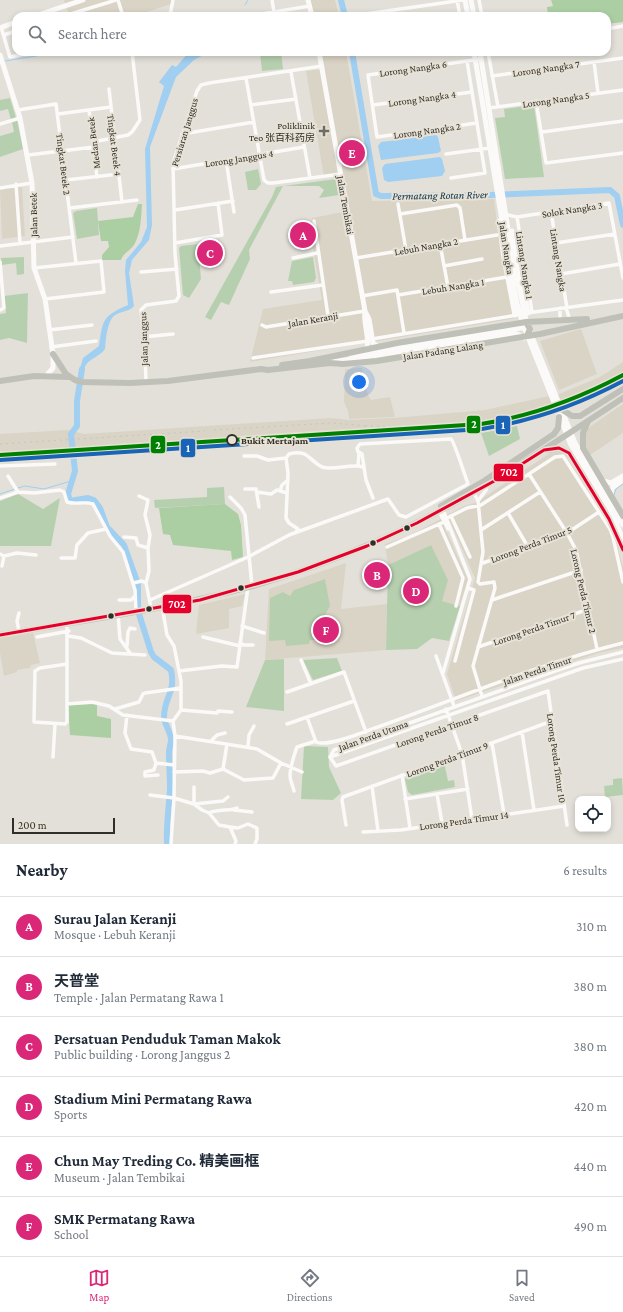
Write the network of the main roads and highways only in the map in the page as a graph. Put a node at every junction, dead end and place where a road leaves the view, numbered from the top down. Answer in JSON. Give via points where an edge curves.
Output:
{"nodes":[{"id":1,"x":623,"y":315,"type":"edge"},
{"id":2,"x":538,"y":322,"type":"junction"},
{"id":3,"x":526,"y":325,"type":"junction"},
{"id":4,"x":540,"y":334,"type":"junction"},
{"id":5,"x":527,"y":336,"type":"junction"},
{"id":6,"x":53,"y":354,"type":"road end"},
{"id":7,"x":261,"y":369,"type":"junction"},
{"id":8,"x":32,"y":377,"type":"junction"},
{"id":9,"x":76,"y":380,"type":"junction"},
{"id":10,"x":0,"y":381,"type":"edge"},
{"id":11,"x":623,"y":389,"type":"edge"},
{"id":12,"x":623,"y":398,"type":"edge"},
{"id":13,"x":561,"y":410,"type":"road end"},
{"id":14,"x":558,"y":417,"type":"road end"},
{"id":15,"x":588,"y":421,"type":"junction"},
{"id":16,"x":569,"y":434,"type":"junction"},
{"id":17,"x":583,"y":448,"type":"junction"},
{"id":18,"x":544,"y":450,"type":"junction"},
{"id":19,"x":569,"y":453,"type":"junction"},
{"id":20,"x":623,"y":516,"type":"edge"},
{"id":21,"x":416,"y":523,"type":"junction"},
{"id":22,"x":623,"y":550,"type":"edge"},
{"id":23,"x":0,"y":635,"type":"edge"}],
"edges":[{"from":1,"to":2,"type":"main road","name":"Jalan Padang Lalang"},
{"from":1,"to":4,"type":"main road","name":"Jalan Padang Lalang"},
{"from":2,"to":3,"type":"main road","name":"Jalan Padang Lalang"},
{"from":2,"to":4,"type":"main road","via":[[535,329]]},
{"from":3,"to":5,"type":"main road","via":[[530,329]]},
{"from":3,"to":7,"type":"main road","name":"Jalan Padang Lalang","via":[[378,347],[366,353],[267,366]]},
{"from":4,"to":5,"type":"main road","name":"Jalan Padang Lalang"},
{"from":5,"to":7,"type":"main road","name":"Jalan Padang Lalang","via":[[377,361]]},
{"from":6,"to":9,"type":"main road","via":[[61,369]]},
{"from":7,"to":9,"type":"main road","name":"Jalan Padang Lalang","via":[[146,382]]},
{"from":8,"to":9,"type":"main road","name":"Jalan Padang Lalang"},
{"from":8,"to":9,"type":"main road","via":[[47,375]]},
{"from":8,"to":10,"type":"main road"},
{"from":11,"to":13,"type":"main road","via":[[580,416],[572,416]]},
{"from":12,"to":15,"type":"main road"},
{"from":14,"to":21,"type":"main road","via":[[558,428],[554,434]]},
{"from":15,"to":16,"type":"main road"},
{"from":15,"to":17,"type":"main road","via":[[583,433]]},
{"from":16,"to":17,"type":"main road"},
{"from":16,"to":18,"type":"main road"},
{"from":16,"to":19,"type":"main road"},
{"from":17,"to":20,"type":"main road"},
{"from":18,"to":19,"type":"main road","via":[[560,448]]},
{"from":18,"to":21,"type":"main road","via":[[487,486]]},
{"from":19,"to":22,"type":"main road","via":[[610,519]]},
{"from":21,"to":23,"type":"main road","via":[[341,556],[200,600]]}]}
